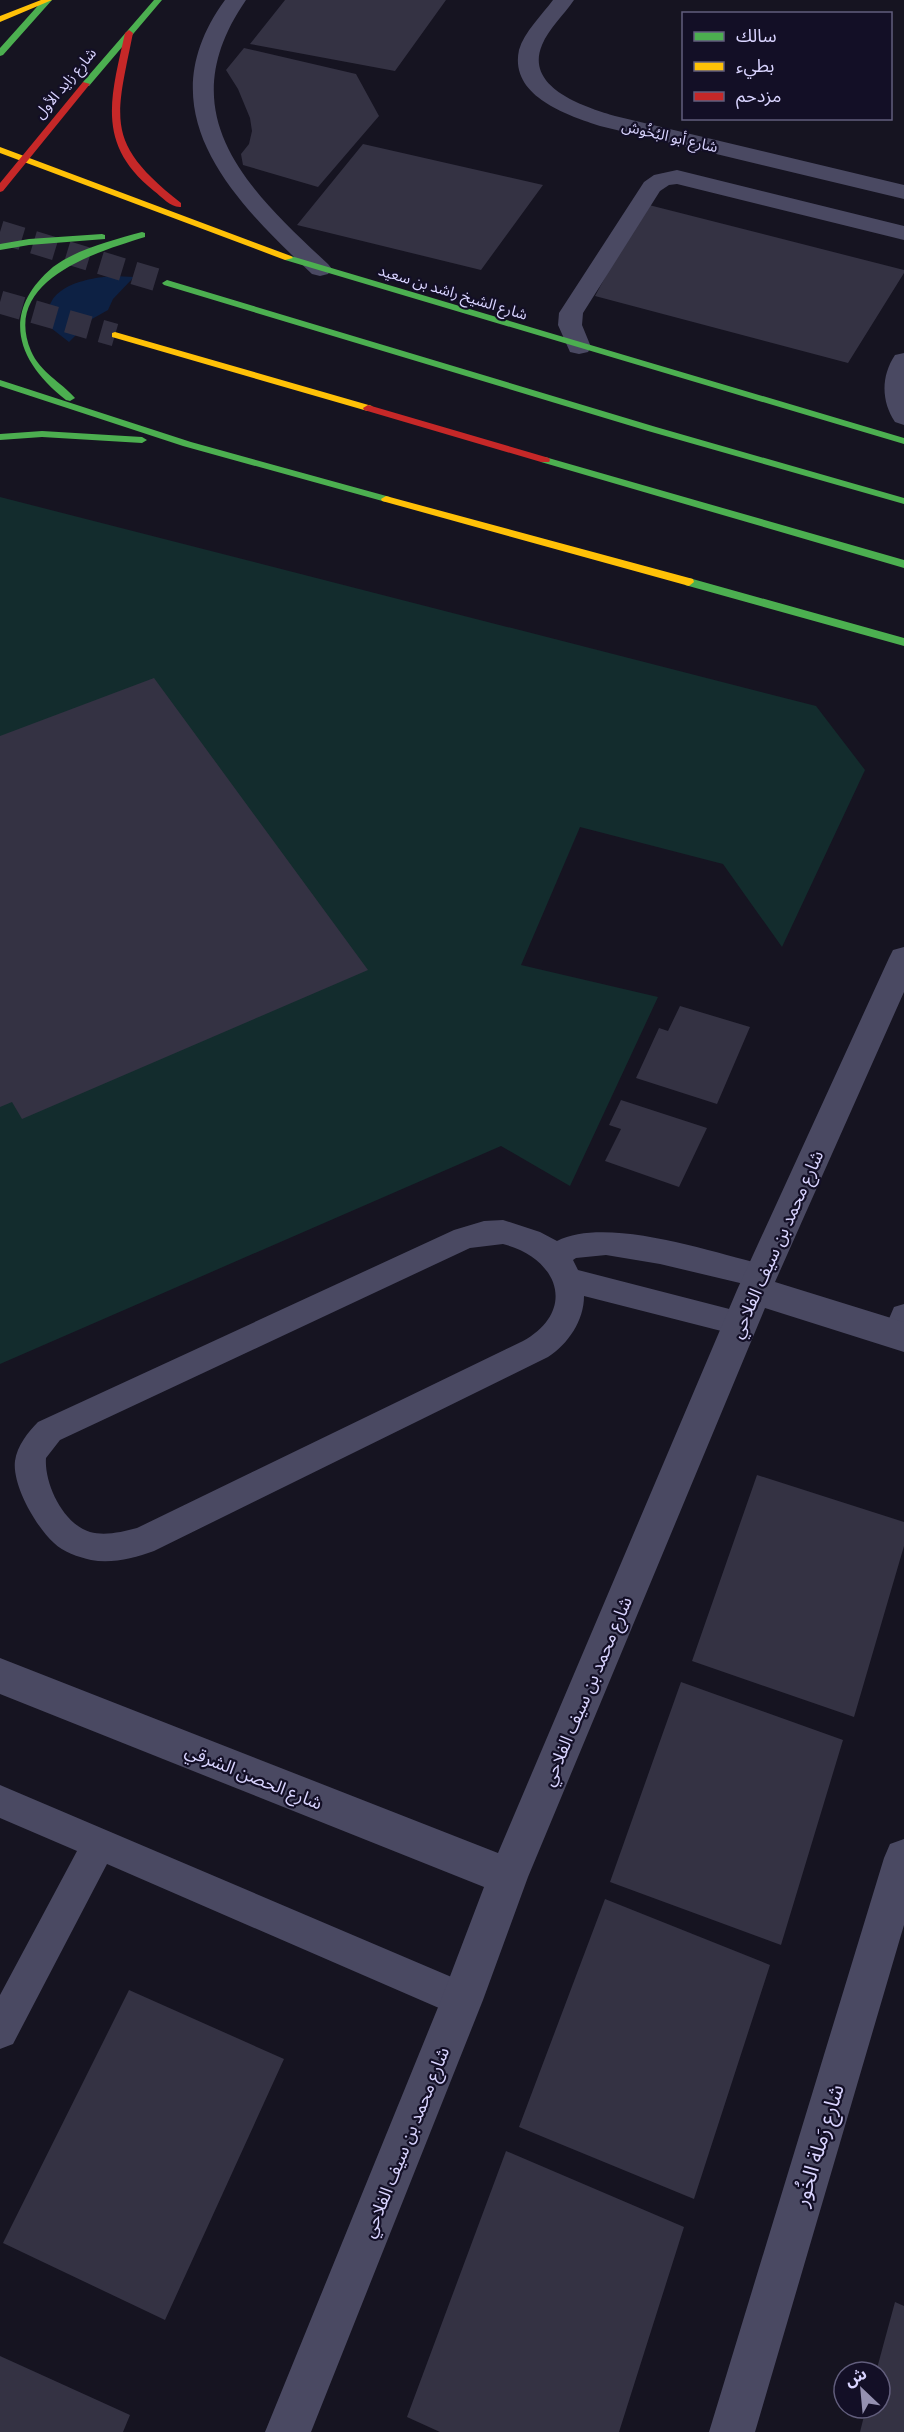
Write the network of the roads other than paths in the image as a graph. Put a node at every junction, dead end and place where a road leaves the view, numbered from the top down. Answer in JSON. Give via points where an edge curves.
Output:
{"nodes":[{"id":1,"x":48,"y":0,"type":"edge"},
{"id":2,"x":158,"y":0,"type":"edge"},
{"id":3,"x":236,"y":0,"type":"edge"},
{"id":4,"x":564,"y":0,"type":"edge"},
{"id":5,"x":0,"y":19,"type":"edge"},
{"id":6,"x":129,"y":33,"type":"junction"},
{"id":7,"x":0,"y":53,"type":"edge"},
{"id":8,"x":0,"y":150,"type":"edge"},
{"id":9,"x":24,"y":159,"type":"junction"},
{"id":10,"x":0,"y":166,"type":"edge"},
{"id":11,"x":0,"y":189,"type":"edge"},
{"id":12,"x":904,"y":192,"type":"edge"},
{"id":13,"x":904,"y":233,"type":"edge"},
{"id":14,"x":194,"y":237,"type":"dead end"},
{"id":15,"x":229,"y":239,"type":"junction"},
{"id":16,"x":0,"y":247,"type":"edge"},
{"id":17,"x":320,"y":269,"type":"junction"},
{"id":18,"x":167,"y":283,"type":"tunnel mouth"},
{"id":19,"x":115,"y":335,"type":"tunnel mouth"},
{"id":20,"x":579,"y":346,"type":"junction"},
{"id":21,"x":904,"y":360,"type":"edge"},
{"id":22,"x":0,"y":383,"type":"edge"},
{"id":23,"x":91,"y":411,"type":"junction"},
{"id":24,"x":904,"y":417,"type":"edge"},
{"id":25,"x":0,"y":437,"type":"edge"},
{"id":26,"x":904,"y":441,"type":"edge"},
{"id":27,"x":187,"y":444,"type":"junction"},
{"id":28,"x":904,"y":501,"type":"edge"},
{"id":29,"x":904,"y":564,"type":"edge"},
{"id":30,"x":904,"y":642,"type":"edge"},
{"id":31,"x":904,"y":958,"type":"edge"},
{"id":32,"x":561,"y":1268,"type":"junction"},
{"id":33,"x":758,"y":1283,"type":"junction"},
{"id":34,"x":741,"y":1324,"type":"junction"},
{"id":35,"x":902,"y":1329,"type":"edge"},
{"id":36,"x":0,"y":1676,"type":"edge"},
{"id":37,"x":0,"y":1801,"type":"edge"},
{"id":38,"x":100,"y":1843,"type":"junction"},
{"id":39,"x":904,"y":1858,"type":"edge"},
{"id":40,"x":508,"y":1877,"type":"junction"},
{"id":41,"x":462,"y":2000,"type":"junction"},
{"id":42,"x":2,"y":2022,"type":"edge"},
{"id":43,"x":288,"y":2432,"type":"edge"},
{"id":44,"x":732,"y":2432,"type":"edge"}],
"edges":[{"from":1,"to":5,"type":"main road"},
{"from":1,"to":7,"type":"main road"},
{"from":2,"to":6,"type":"main road","name":"شارع زايد الأول"},
{"from":3,"to":17,"type":"street","via":[[214,37],[203,69],[202,105],[212,139],[246,196]]},
{"from":4,"to":12,"type":"street","name":"شارع أبو البُخُوش","via":[[530,50],[529,64],[533,78],[544,92],[561,104],[608,121]]},
{"from":6,"to":9,"type":"main road","name":"شارع زايد الأول"},
{"from":6,"to":15,"type":"main road","via":[[114,107],[115,134],[123,157],[149,187]]},
{"from":8,"to":9,"type":"main road","name":"شارع الشيخ راشد بن سعيد"},
{"from":9,"to":10,"type":"main road"},
{"from":9,"to":11,"type":"main road","name":"شارع زايد الأول"},
{"from":9,"to":15,"type":"main road","name":"شارع الشيخ راشد بن سعيد"},
{"from":13,"to":20,"type":"street","via":[[677,177],[662,180],[652,187],[571,313],[570,325]]},
{"from":14,"to":15,"type":"main road"},
{"from":15,"to":17,"type":"main road","name":"شارع الشيخ راشد بن سعيد"},
{"from":16,"to":23,"type":"main road","via":[[82,237],[147,235],[61,264],[30,285],[17,301],[14,328],[25,358],[54,388]]},
{"from":17,"to":20,"type":"main road","name":"شارع الشيخ راشد بن سعيد"},
{"from":18,"to":28,"type":"main road"},
{"from":19,"to":29,"type":"main road"},
{"from":20,"to":26,"type":"main road","name":"شارع الشيخ راشد بن سعيد"},
{"from":21,"to":24,"type":"street","via":[[896,392]]},
{"from":22,"to":23,"type":"main road"},
{"from":23,"to":27,"type":"main road"},
{"from":25,"to":27,"type":"main road","via":[[42,434]]},
{"from":27,"to":30,"type":"main road"},
{"from":31,"to":33,"type":"street","name":"شارع محمد بن سيف الفلاحي"},
{"from":32,"to":32,"type":"lane","via":[[539,1244],[522,1237],[503,1232],[464,1238],[49,1431],[30,1459],[30,1476],[58,1527],[71,1538],[105,1548],[143,1541],[549,1340],[561,1328],[571,1297]]},
{"from":32,"to":33,"type":"lane","via":[[572,1247],[606,1243],[660,1252]]},
{"from":32,"to":34,"type":"lane"},
{"from":33,"to":34,"type":"street","name":"شارع محمد بن سيف الفلاحي"},
{"from":33,"to":35,"type":"street"},
{"from":34,"to":40,"type":"street","name":"شارع محمد بن سيف الفلاحي"},
{"from":36,"to":40,"type":"street","name":"شارع الحصن الشرقي"},
{"from":37,"to":38,"type":"lane"},
{"from":38,"to":41,"type":"lane"},
{"from":38,"to":42,"type":"lane"},
{"from":39,"to":44,"type":"street","name":"شارع رَملة الخُور"},
{"from":40,"to":41,"type":"street","name":"شارع محمد بن سيف الفلاحي"},
{"from":41,"to":43,"type":"street","name":"شارع محمد بن سيف الفلاحي"}]}
